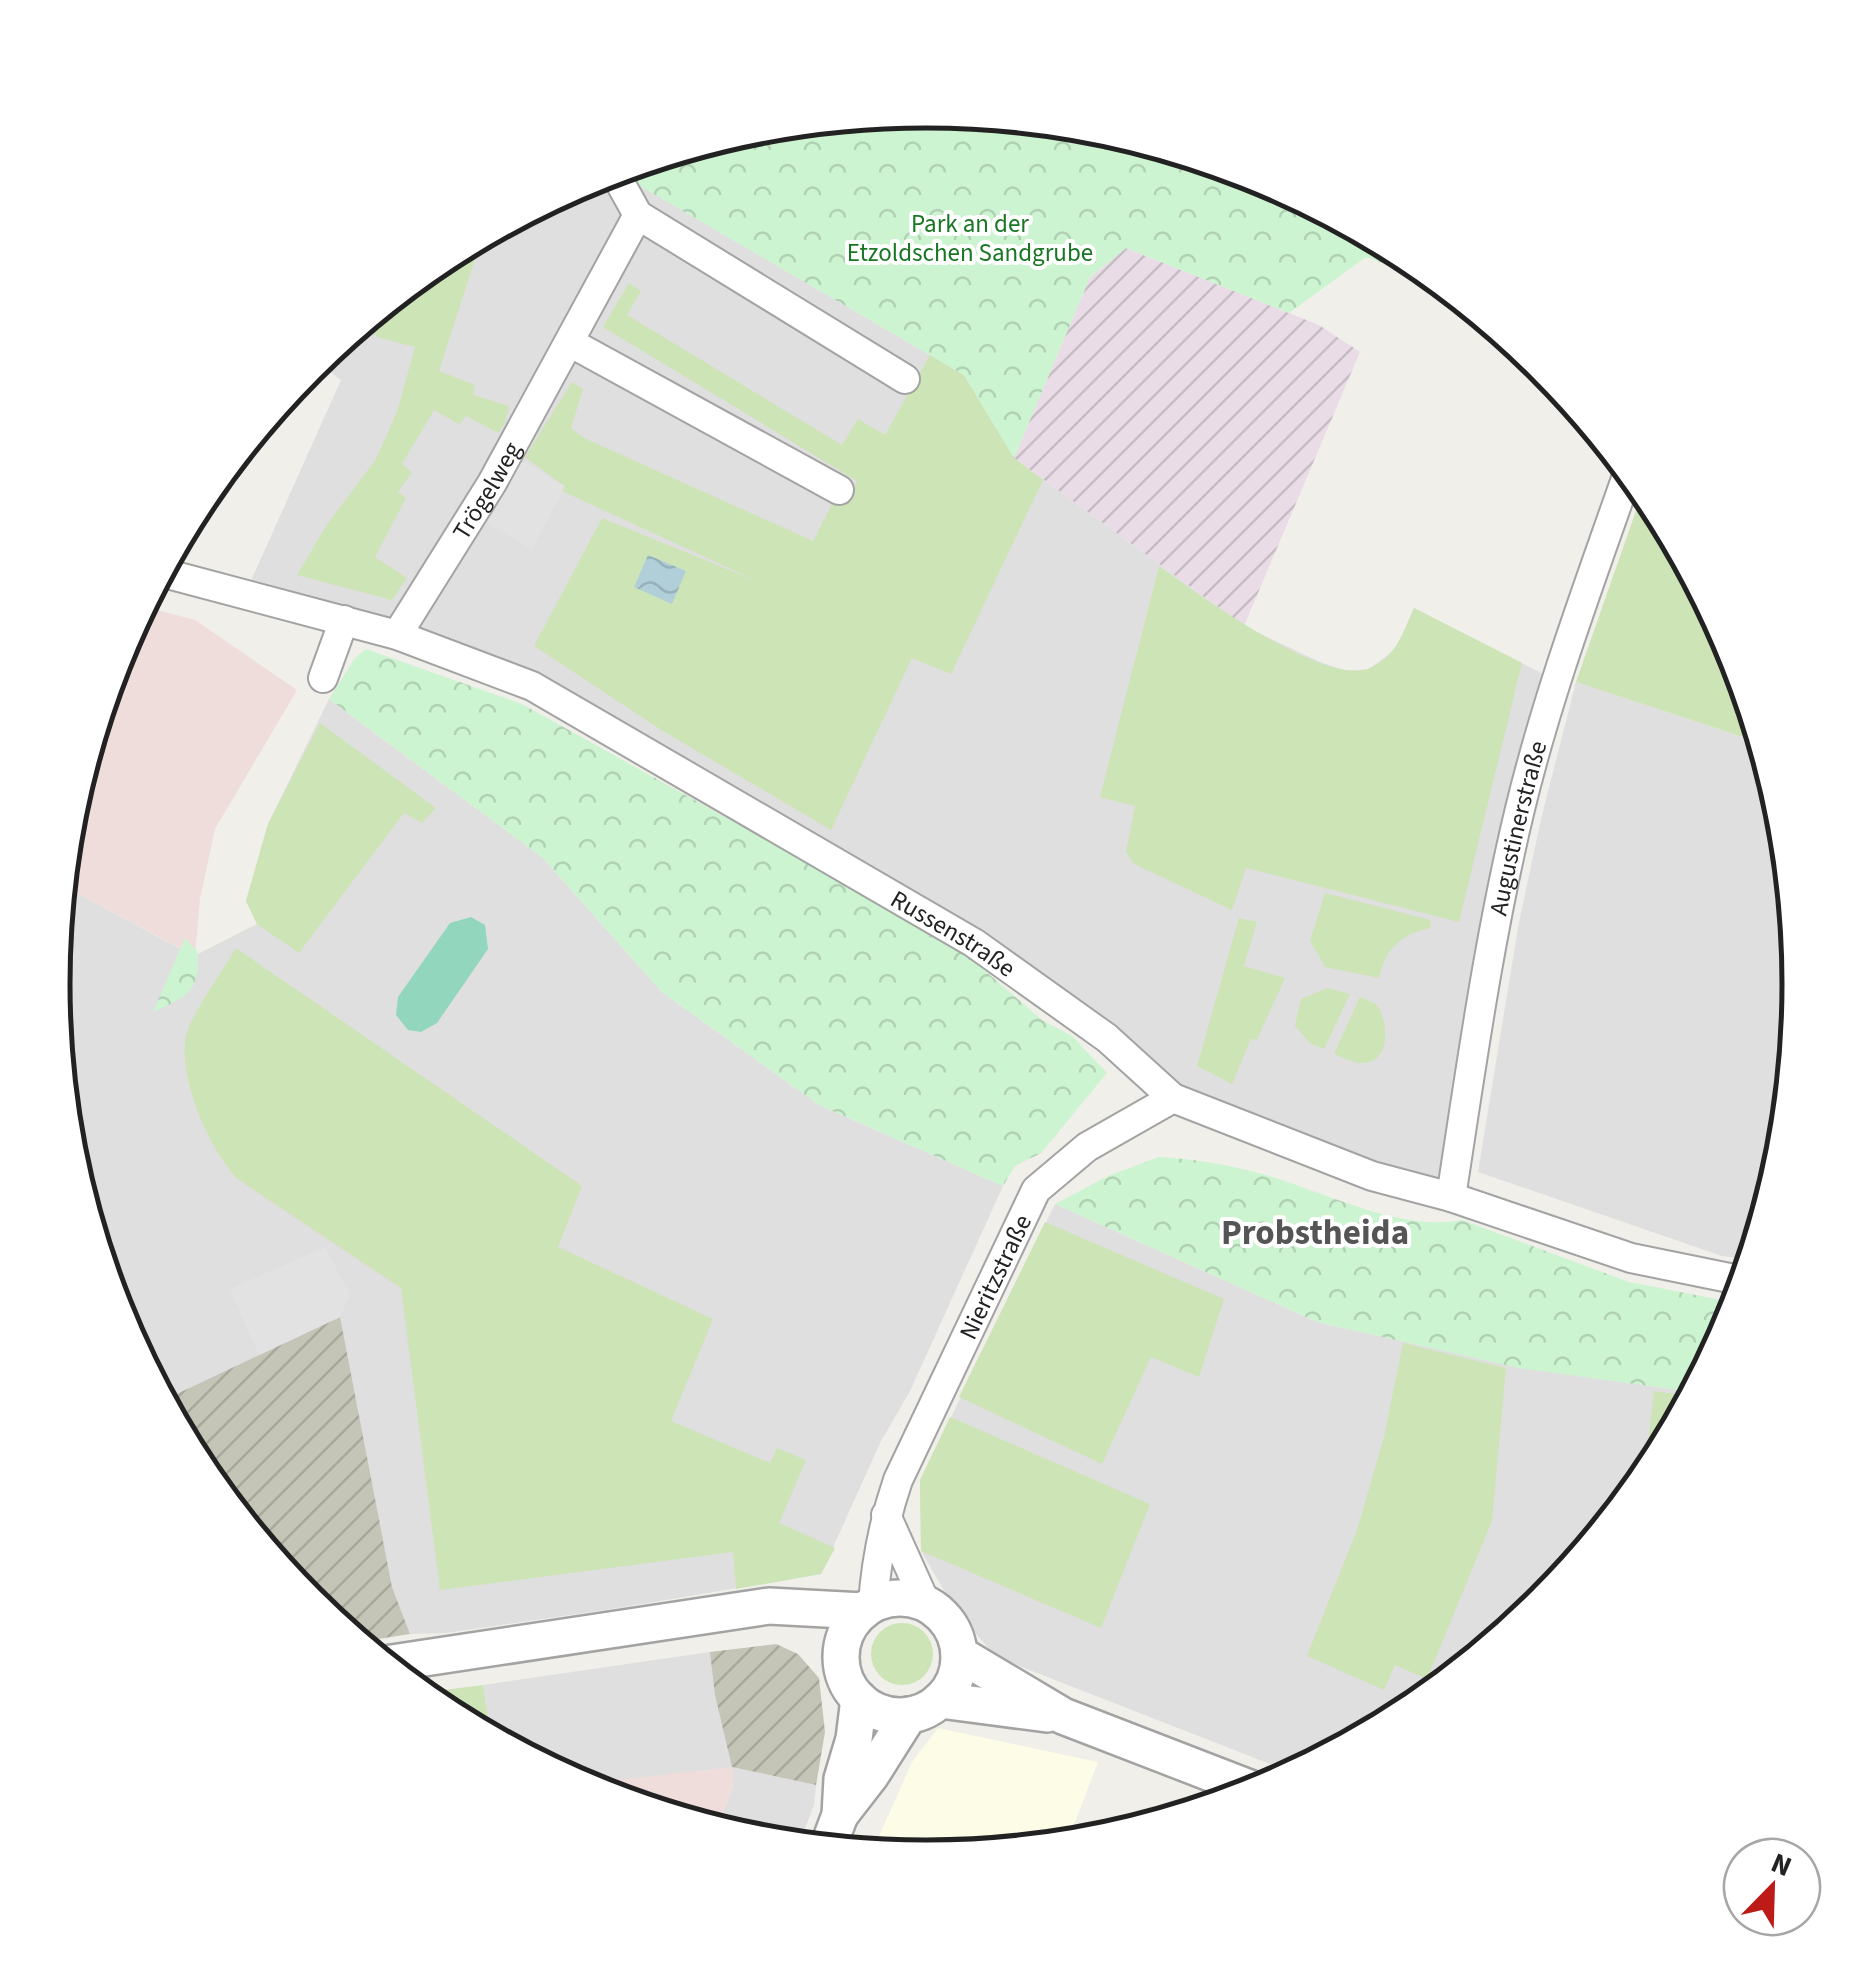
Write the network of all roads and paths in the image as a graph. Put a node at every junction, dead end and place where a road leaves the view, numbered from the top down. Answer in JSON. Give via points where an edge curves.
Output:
{"nodes":[{"id":1,"x":622,"y":184,"type":"edge"},
{"id":2,"x":638,"y":214,"type":"junction"},
{"id":3,"x":570,"y":343,"type":"junction"},
{"id":4,"x":905,"y":379,"type":"dead end"},
{"id":5,"x":1623,"y":487,"type":"edge"},
{"id":6,"x":839,"y":490,"type":"dead end"},
{"id":7,"x":174,"y":576,"type":"edge"},
{"id":8,"x":344,"y":620,"type":"junction"},
{"id":9,"x":397,"y":635,"type":"junction"},
{"id":10,"x":323,"y":678,"type":"dead end"},
{"id":11,"x":1174,"y":1098,"type":"junction"},
{"id":12,"x":1451,"y":1198,"type":"junction"},
{"id":13,"x":1730,"y":1277,"type":"edge"},
{"id":14,"x":886,"y":1515,"type":"junction"},
{"id":15,"x":926,"y":1604,"type":"junction"},
{"id":16,"x":769,"y":1606,"type":"junction"},
{"id":17,"x":868,"y":1608,"type":"junction"},
{"id":18,"x":959,"y":1654,"type":"junction"},
{"id":19,"x":841,"y":1655,"type":"junction"},
{"id":20,"x":403,"y":1661,"type":"edge"},
{"id":21,"x":859,"y":1698,"type":"junction"},
{"id":22,"x":925,"y":1707,"type":"junction"},
{"id":23,"x":1063,"y":1716,"type":"junction"},
{"id":24,"x":1233,"y":1782,"type":"edge"},
{"id":25,"x":834,"y":1831,"type":"edge"}],
"edges":[{"from":1,"to":2,"type":"street"},
{"from":2,"to":3,"type":"street","name":"Trögelweg"},
{"from":2,"to":4,"type":"street"},
{"from":3,"to":6,"type":"street"},
{"from":3,"to":9,"type":"street","name":"Trögelweg"},
{"from":5,"to":12,"type":"street","name":"Augustinerstraße","via":[[1558,670],[1520,810]]},
{"from":7,"to":8,"type":"street","name":"Russenstraße"},
{"from":8,"to":9,"type":"street","name":"Russenstraße"},
{"from":8,"to":10,"type":"street"},
{"from":9,"to":11,"type":"street","name":"Russenstraße","via":[[532,686],[974,943],[1108,1038]]},
{"from":11,"to":12,"type":"street","name":"Russenstraße","via":[[1372,1176]]},
{"from":11,"to":14,"type":"street","name":"Nieritzstraße","via":[[1087,1147],[1036,1190]]},
{"from":12,"to":13,"type":"street","name":"Russenstraße","via":[[1631,1258]]},
{"from":14,"to":15,"type":"street"},
{"from":14,"to":17,"type":"street","name":"Nieritzstraße"},
{"from":15,"to":17,"type":"street","via":[[890,1598]]},
{"from":15,"to":18,"type":"street","via":[[949,1624]]},
{"from":16,"to":17,"type":"street"},
{"from":16,"to":19,"type":"street"},
{"from":16,"to":20,"type":"street"},
{"from":17,"to":19,"type":"street","via":[[844,1638]]},
{"from":18,"to":22,"type":"street","via":[[957,1671]]},
{"from":18,"to":23,"type":"street"},
{"from":19,"to":21,"type":"street"},
{"from":21,"to":22,"type":"street","via":[[891,1715]]},
{"from":21,"to":25,"type":"street"},
{"from":22,"to":23,"type":"street"},
{"from":22,"to":25,"type":"street"},
{"from":23,"to":24,"type":"street"}]}
